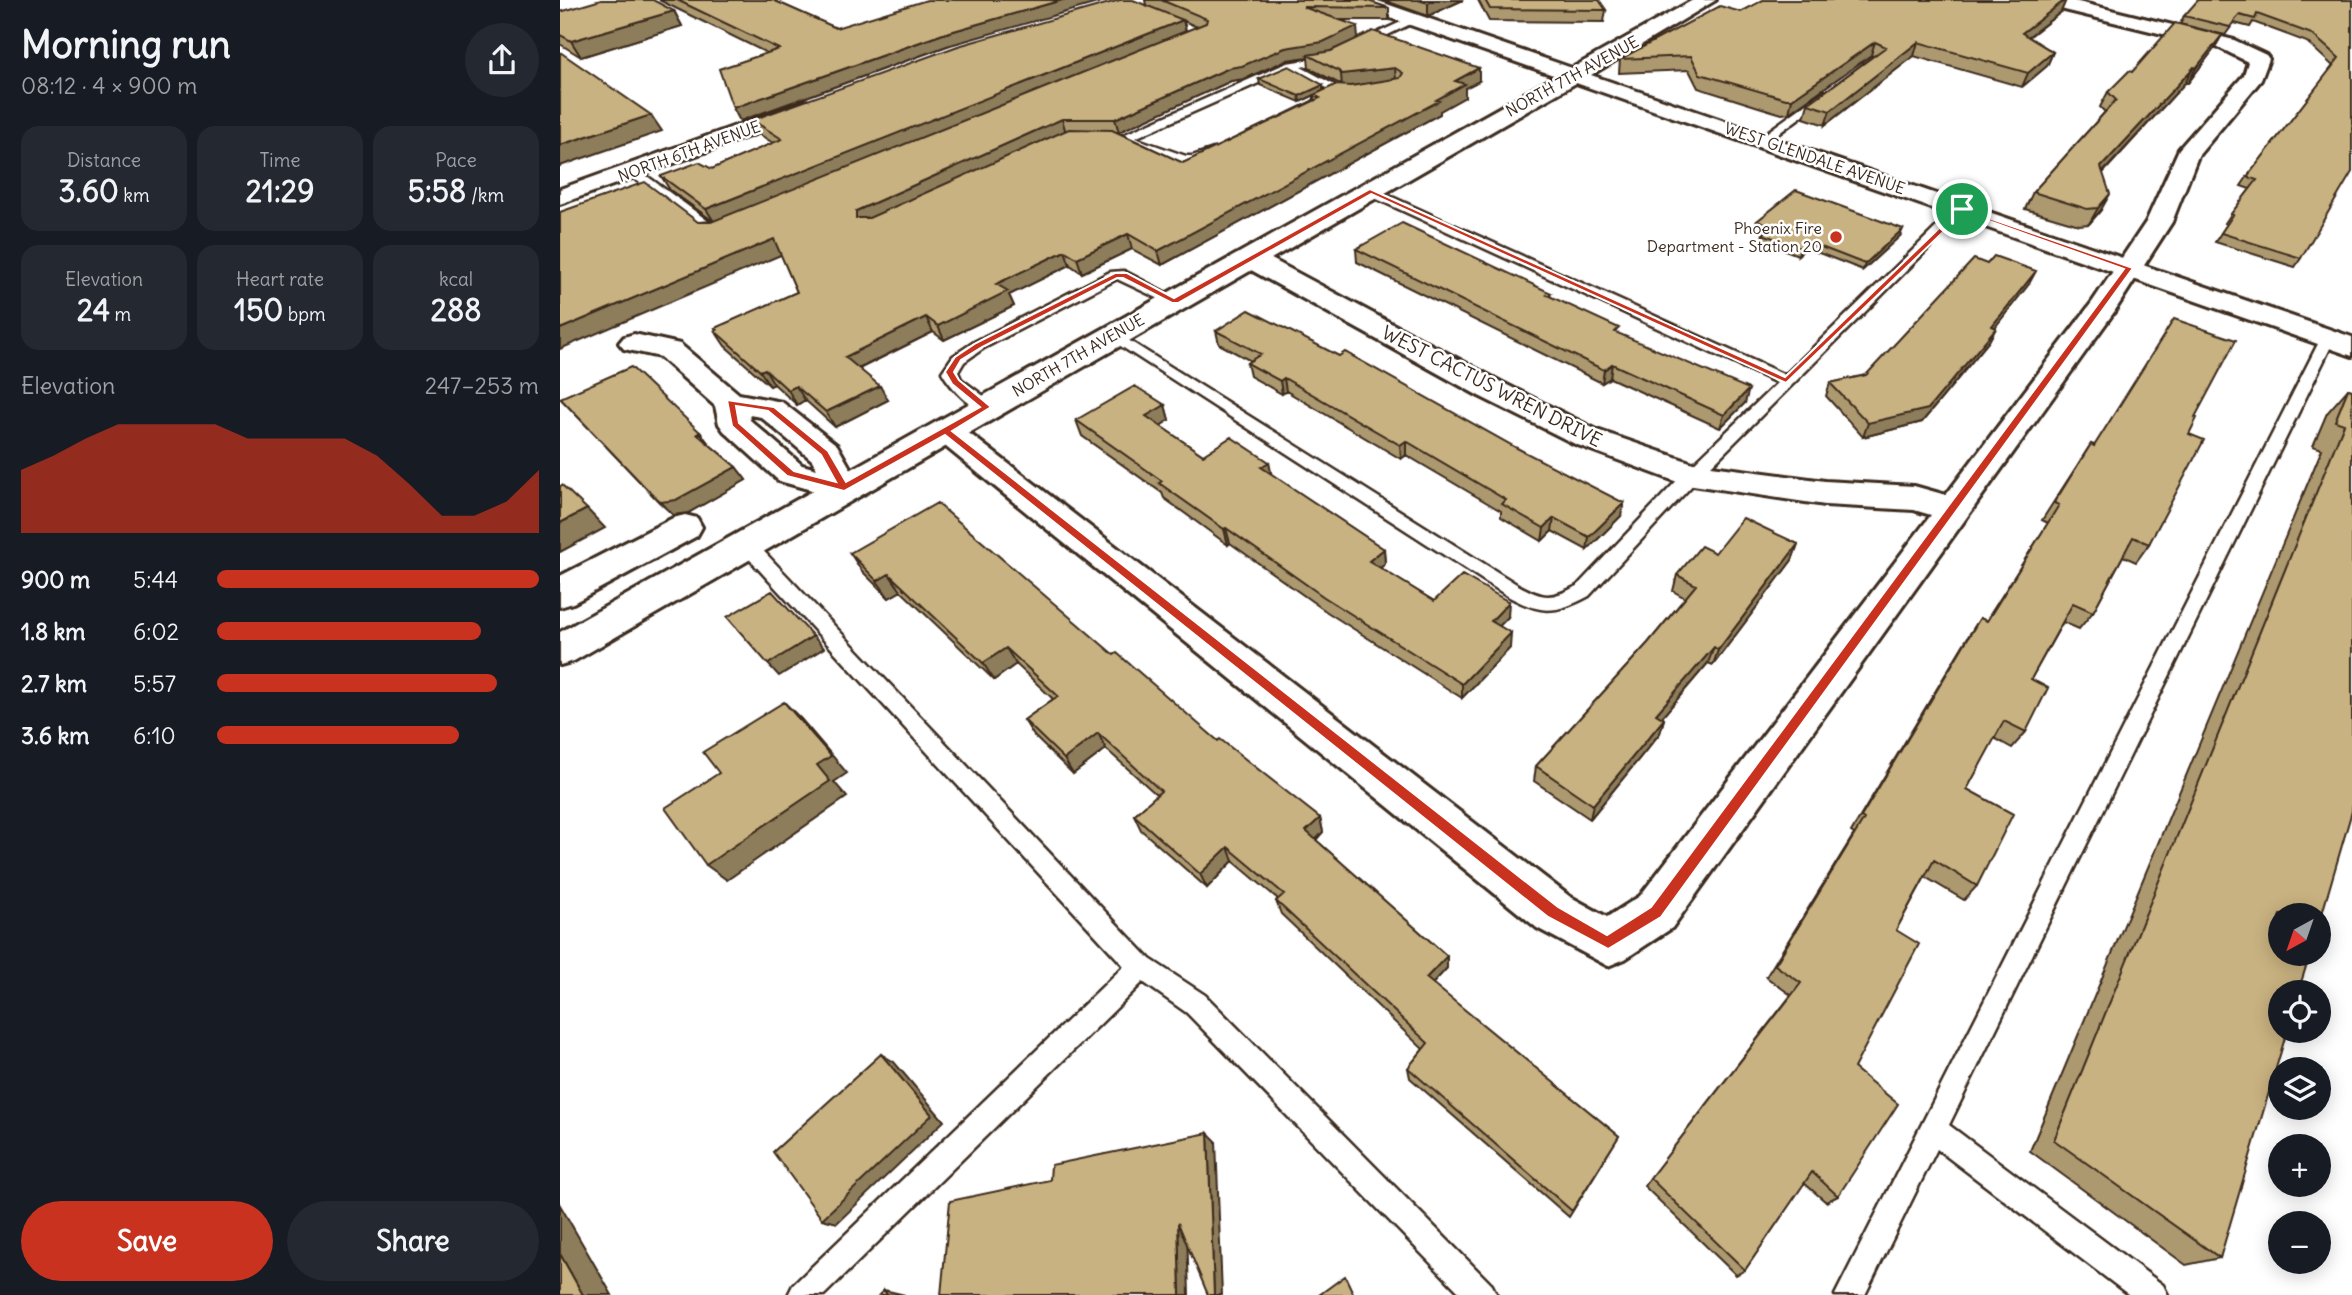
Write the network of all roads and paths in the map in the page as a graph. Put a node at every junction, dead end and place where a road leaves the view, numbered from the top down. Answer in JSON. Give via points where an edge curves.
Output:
{"nodes":[{"id":1,"x":1357,"y":0,"type":"edge"},
{"id":2,"x":1707,"y":0,"type":"edge"},
{"id":3,"x":2047,"y":0,"type":"edge"},
{"id":4,"x":1414,"y":19,"type":"junction"},
{"id":5,"x":1291,"y":65,"type":"junction"},
{"id":6,"x":1575,"y":75,"type":"junction"},
{"id":7,"x":1842,"y":83,"type":"edge"},
{"id":8,"x":826,"y":101,"type":"edge"},
{"id":9,"x":1310,"y":105,"type":"edge"},
{"id":10,"x":1084,"y":137,"type":"edge"},
{"id":11,"x":1125,"y":138,"type":"junction"},
{"id":12,"x":1763,"y":140,"type":"junction"},
{"id":13,"x":1226,"y":145,"type":"edge"},
{"id":14,"x":632,"y":171,"type":"junction"},
{"id":15,"x":1370,"y":191,"type":"junction"},
{"id":16,"x":560,"y":197,"type":"edge"},
{"id":17,"x":1962,"y":209,"type":"junction"},
{"id":18,"x":740,"y":220,"type":"edge"},
{"id":19,"x":1251,"y":259,"type":"junction"},
{"id":20,"x":2129,"y":268,"type":"junction"},
{"id":21,"x":1175,"y":301,"type":"junction"},
{"id":22,"x":1112,"y":336,"type":"junction"},
{"id":23,"x":2340,"y":342,"type":"edge"},
{"id":24,"x":634,"y":343,"type":"dead end"},
{"id":25,"x":1786,"y":381,"type":"junction"},
{"id":26,"x":987,"y":407,"type":"junction"},
{"id":27,"x":946,"y":431,"type":"junction"},
{"id":28,"x":1692,"y":475,"type":"junction"},
{"id":29,"x":844,"y":487,"type":"junction"},
{"id":30,"x":1953,"y":509,"type":"junction"},
{"id":31,"x":685,"y":527,"type":"dead end"},
{"id":32,"x":746,"y":544,"type":"junction"},
{"id":33,"x":560,"y":593,"type":"edge"},
{"id":34,"x":560,"y":650,"type":"edge"},
{"id":35,"x":1142,"y":967,"type":"junction"},
{"id":36,"x":1933,"y":1130,"type":"junction"},
{"id":37,"x":803,"y":1295,"type":"edge"},
{"id":38,"x":1482,"y":1295,"type":"edge"},
{"id":39,"x":1850,"y":1295,"type":"edge"},
{"id":40,"x":2154,"y":1295,"type":"edge"}],
"edges":[{"from":1,"to":4,"type":"street","name":"WEST GLENDALE AVENUE"},
{"from":2,"to":6,"type":"street","name":"NORTH 7TH AVENUE"},
{"from":3,"to":20,"type":"street","via":[[2227,44],[2259,59],[2254,76],[2187,155],[2159,222]]},
{"from":4,"to":5,"type":"lane","via":[[1327,60]]},
{"from":4,"to":6,"type":"street","name":"WEST GLENDALE AVENUE"},
{"from":5,"to":9,"type":"lane","via":[[1329,83],[1338,93]]},
{"from":5,"to":11,"type":"lane"},
{"from":6,"to":12,"type":"street","name":"WEST GLENDALE AVENUE"},
{"from":6,"to":15,"type":"street","name":"NORTH 7TH AVENUE"},
{"from":7,"to":12,"type":"lane"},
{"from":8,"to":14,"type":"street","name":"NORTH 6TH AVENUE"},
{"from":10,"to":11,"type":"lane"},
{"from":11,"to":13,"type":"lane","via":[[1192,160]]},
{"from":12,"to":17,"type":"street","name":"WEST GLENDALE AVENUE"},
{"from":14,"to":16,"type":"street","name":"NORTH 6TH AVENUE"},
{"from":14,"to":18,"type":"lane","via":[[714,231]]},
{"from":15,"to":19,"type":"street","name":"NORTH 7TH AVENUE"},
{"from":15,"to":25,"type":"lane"},
{"from":17,"to":20,"type":"street","name":"WEST GLENDALE AVENUE"},
{"from":17,"to":25,"type":"lane"},
{"from":19,"to":21,"type":"street","name":"NORTH 7TH AVENUE"},
{"from":19,"to":28,"type":"street","name":"WEST CACTUS WREN DRIVE","via":[[1586,437]]},
{"from":20,"to":23,"type":"street","name":"WEST GLENDALE AVENUE"},
{"from":20,"to":30,"type":"street"},
{"from":21,"to":22,"type":"street","name":"NORTH 7TH AVENUE"},
{"from":21,"to":26,"type":"lane","via":[[1124,275],[1115,275],[979,345],[958,359],[950,372],[955,382]]},
{"from":22,"to":26,"type":"street","name":"NORTH 7TH AVENUE"},
{"from":22,"to":28,"type":"lane","via":[[1542,606],[1583,592]]},
{"from":23,"to":36,"type":"lane"},
{"from":24,"to":29,"type":"street","via":[[670,350],[730,402],[735,424],[791,473]]},
{"from":25,"to":28,"type":"lane"},
{"from":26,"to":27,"type":"street","name":"NORTH 7TH AVENUE"},
{"from":27,"to":29,"type":"street","name":"NORTH 7TH AVENUE"},
{"from":27,"to":30,"type":"street","via":[[1553,912],[1608,943],[1656,912]]},
{"from":28,"to":30,"type":"street","name":"WEST CACTUS WREN DRIVE","via":[[1825,493],[1914,498]]},
{"from":29,"to":32,"type":"street","name":"NORTH 7TH AVENUE"},
{"from":31,"to":33,"type":"street"},
{"from":32,"to":34,"type":"street","name":"NORTH 7TH AVENUE"},
{"from":32,"to":35,"type":"lane"},
{"from":35,"to":37,"type":"lane"},
{"from":35,"to":38,"type":"lane","via":[[1196,1004]]},
{"from":36,"to":39,"type":"lane"},
{"from":36,"to":40,"type":"lane"}]}
